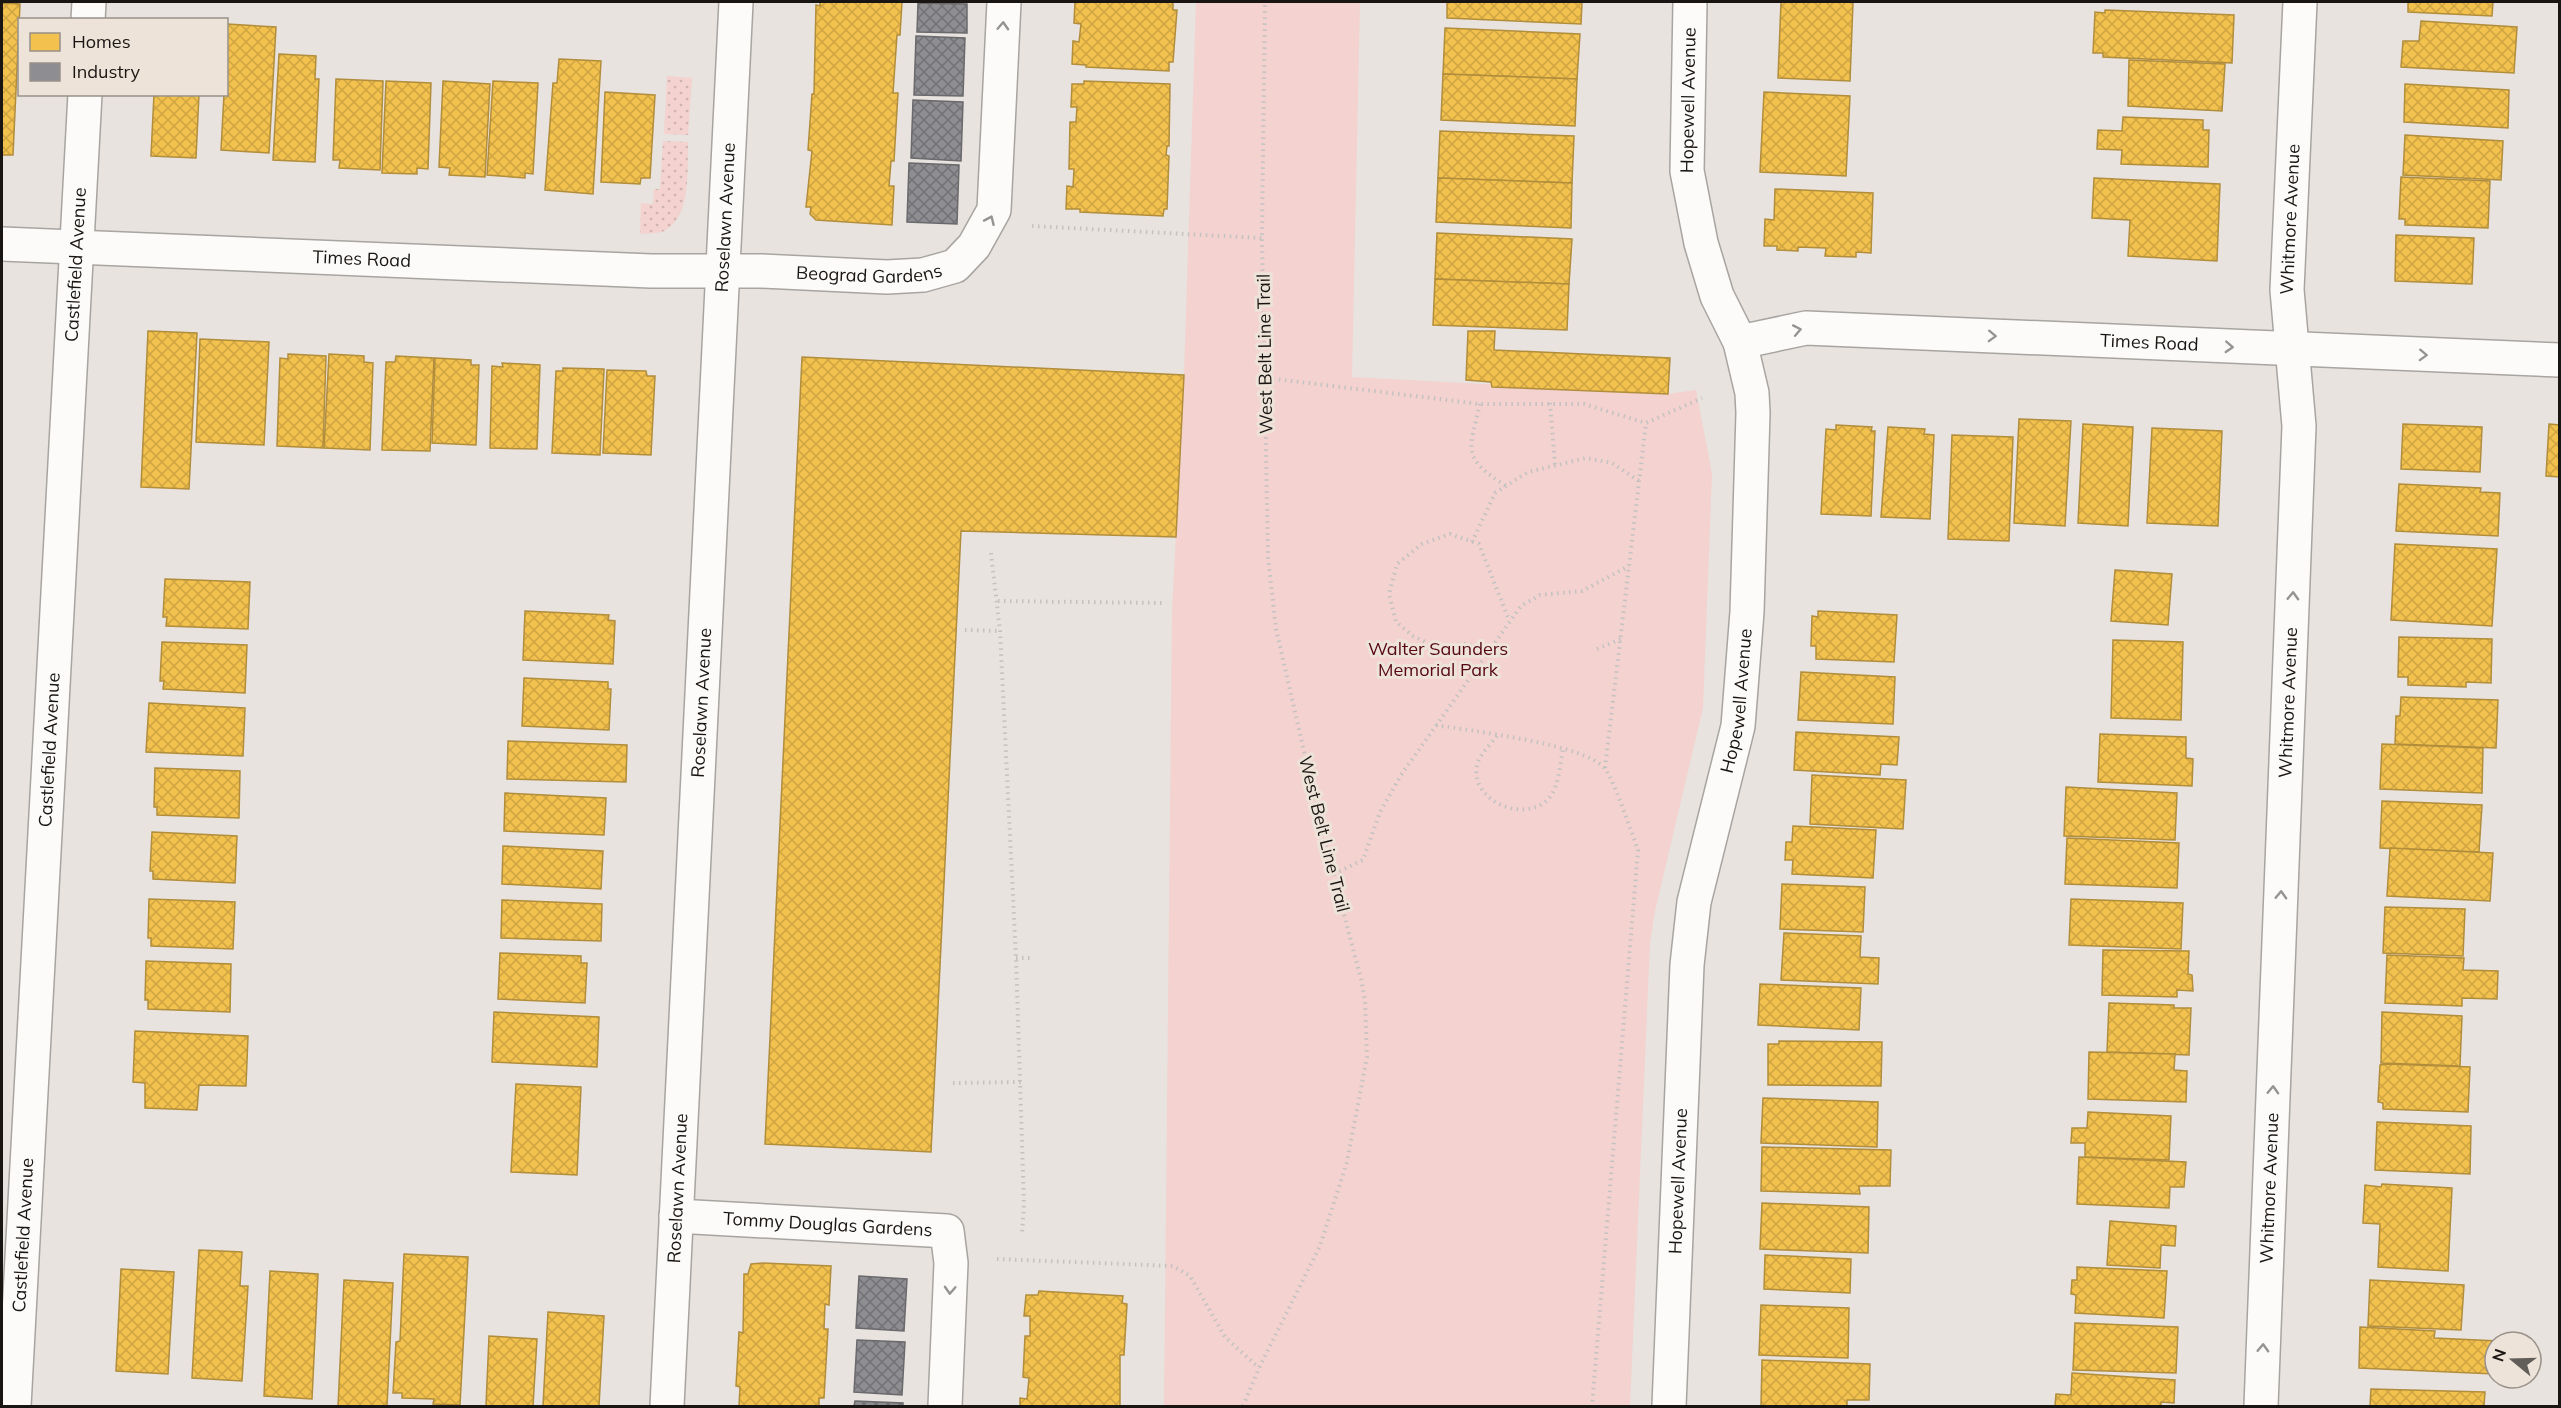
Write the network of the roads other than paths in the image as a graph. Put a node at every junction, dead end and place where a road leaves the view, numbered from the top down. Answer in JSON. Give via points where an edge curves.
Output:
{"nodes":[{"id":1,"x":89,"y":2,"type":"edge"},
{"id":2,"x":736,"y":2,"type":"edge"},
{"id":3,"x":1004,"y":2,"type":"edge"},
{"id":4,"x":1690,"y":2,"type":"edge"},
{"id":5,"x":2300,"y":2,"type":"edge"},
{"id":6,"x":88,"y":18,"type":"edge"},
{"id":7,"x":85,"y":96,"type":"edge"},
{"id":8,"x":2,"y":244,"type":"edge"},
{"id":9,"x":76,"y":248,"type":"junction"},
{"id":10,"x":722,"y":270,"type":"junction"},
{"id":11,"x":1740,"y":342,"type":"junction"},
{"id":12,"x":2293,"y":350,"type":"junction"},
{"id":13,"x":2559,"y":360,"type":"edge"},
{"id":14,"x":676,"y":1216,"type":"junction"},
{"id":15,"x":14,"y":1407,"type":"edge"},
{"id":16,"x":667,"y":1407,"type":"edge"},
{"id":17,"x":945,"y":1407,"type":"edge"},
{"id":18,"x":1669,"y":1407,"type":"edge"},
{"id":19,"x":2261,"y":1407,"type":"edge"}],
"edges":[{"from":1,"to":6,"type":"street"},
{"from":2,"to":10,"type":"street","name":"Roselawn Avenue"},
{"from":10,"to":3,"type":"street","name":"Beograd Gardens","one_way":true,"via":[[887,277],[923,275],[955,266],[975,246],[994,210]]},
{"from":4,"to":11,"type":"street","name":"Hopewell Avenue","via":[[1687,171],[1701,243],[1717,296]]},
{"from":5,"to":12,"type":"street","name":"Whitmore Avenue","via":[[2287,290]]},
{"from":7,"to":9,"type":"street","name":"Castlefield Avenue"},
{"from":8,"to":9,"type":"street","name":"Times Road"},
{"from":9,"to":10,"type":"street","name":"Times Road","via":[[651,271]]},
{"from":9,"to":15,"type":"street","name":"Castlefield Avenue"},
{"from":10,"to":14,"type":"street","name":"Roselawn Avenue"},
{"from":11,"to":12,"type":"street","name":"Times Road","one_way":true,"via":[[1806,328]]},
{"from":11,"to":18,"type":"street","name":"Hopewell Avenue","via":[[1752,393],[1747,612],[1738,726],[1694,902],[1687,965]]},
{"from":12,"to":13,"type":"street","name":"Times Road","one_way":true},
{"from":19,"to":12,"type":"street","name":"Whitmore Avenue","one_way":true,"via":[[2299,426]]},
{"from":14,"to":16,"type":"street","name":"Roselawn Avenue"},
{"from":14,"to":17,"type":"street","name":"Tommy Douglas Gardens","one_way":true,"via":[[947,1232],[951,1263]]}]}
